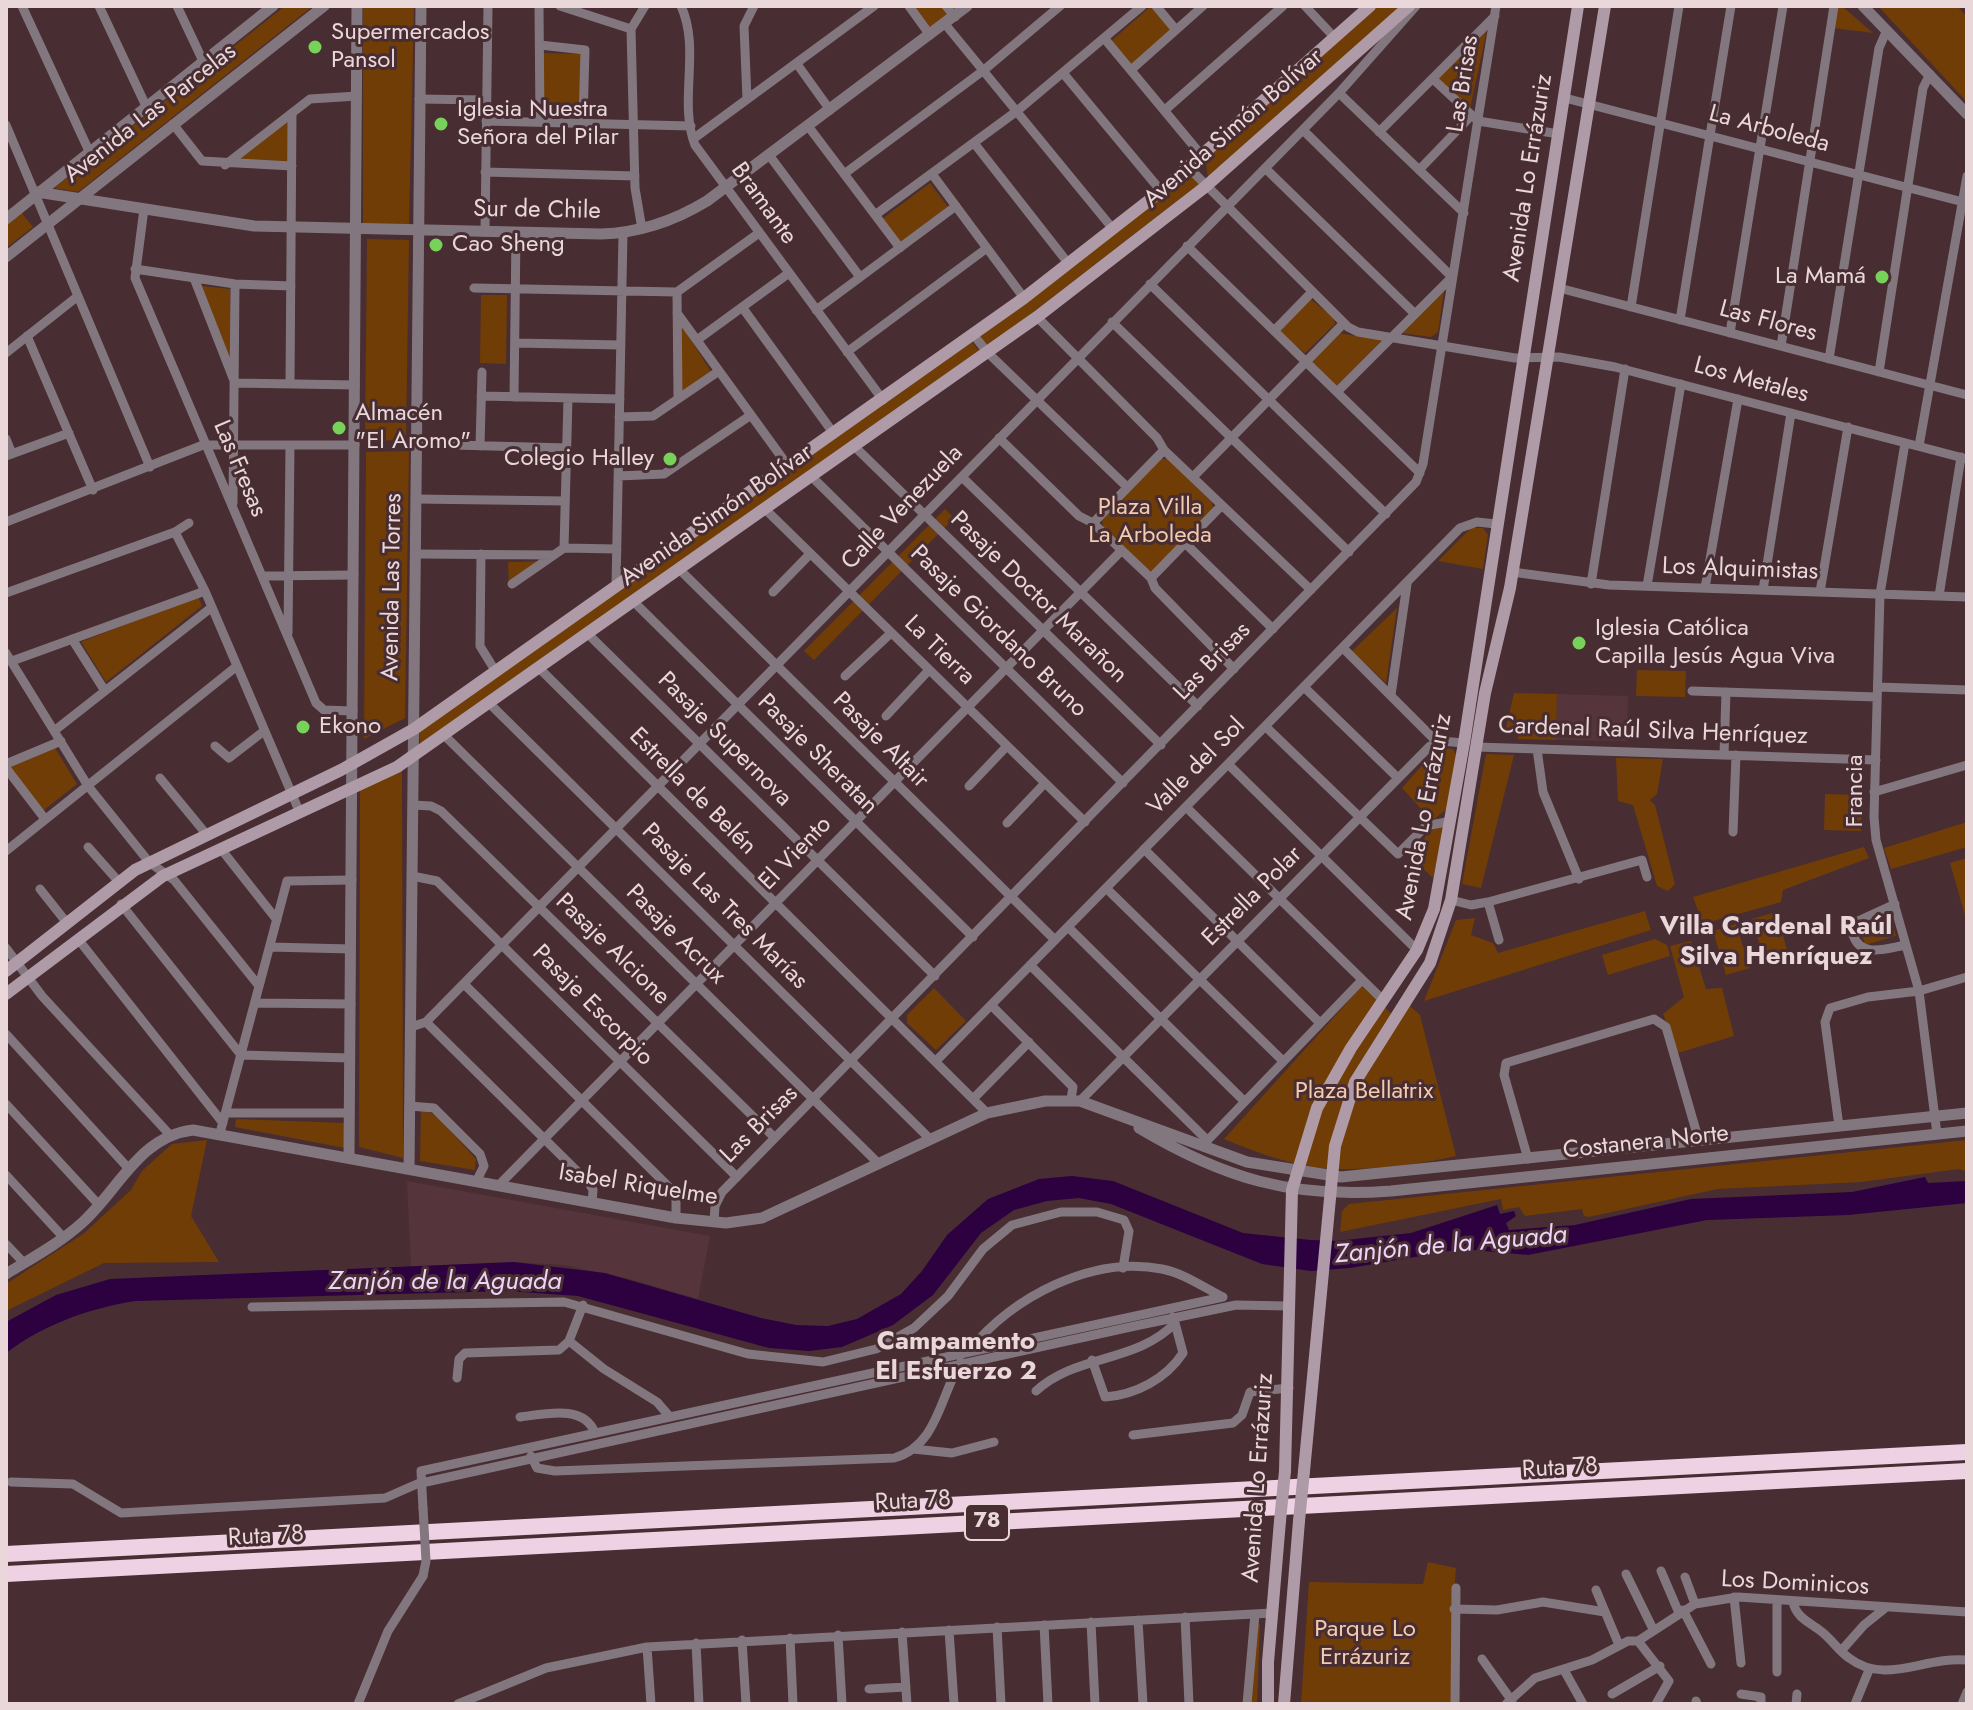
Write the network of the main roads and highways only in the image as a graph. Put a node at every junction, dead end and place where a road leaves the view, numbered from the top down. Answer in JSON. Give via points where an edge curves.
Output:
{"nodes":[{"id":1,"x":1370,"y":6,"type":"edge"},
{"id":2,"x":1409,"y":6,"type":"edge"},
{"id":3,"x":1578,"y":6,"type":"edge"},
{"id":4,"x":1605,"y":6,"type":"edge"},
{"id":5,"x":6,"y":971,"type":"edge"},
{"id":6,"x":6,"y":994,"type":"edge"},
{"id":7,"x":1967,"y":1452,"type":"edge"},
{"id":8,"x":1967,"y":1471,"type":"edge"},
{"id":9,"x":6,"y":1554,"type":"edge"},
{"id":10,"x":6,"y":1574,"type":"edge"},
{"id":11,"x":1268,"y":1704,"type":"edge"},
{"id":12,"x":1284,"y":1704,"type":"edge"}],
"edges":[{"from":1,"to":5,"type":"main road","name":"Avenida Simón Bolívar","via":[[1161,191],[883,400],[414,729],[149,862]]},
{"from":2,"to":6,"type":"main road","name":"Avenida Simón Bolívar","via":[[1205,187],[1037,317],[588,634],[413,756],[352,791],[163,876]]},
{"from":3,"to":11,"type":"main road","name":"Avenida Lo Errázuriz","bridge":true,"via":[[1434,909],[1417,950],[1327,1089],[1311,1122],[1292,1190],[1289,1388]]},
{"from":4,"to":12,"type":"main road","name":"Avenida Lo Errázuriz","bridge":true,"via":[[1512,572],[1451,900],[1430,963],[1352,1090],[1339,1130],[1325,1229]]},
{"from":7,"to":9,"type":"highway","name":"Ruta 78","number":"78"},
{"from":8,"to":10,"type":"highway","name":"Ruta 78","number":"78"}]}
